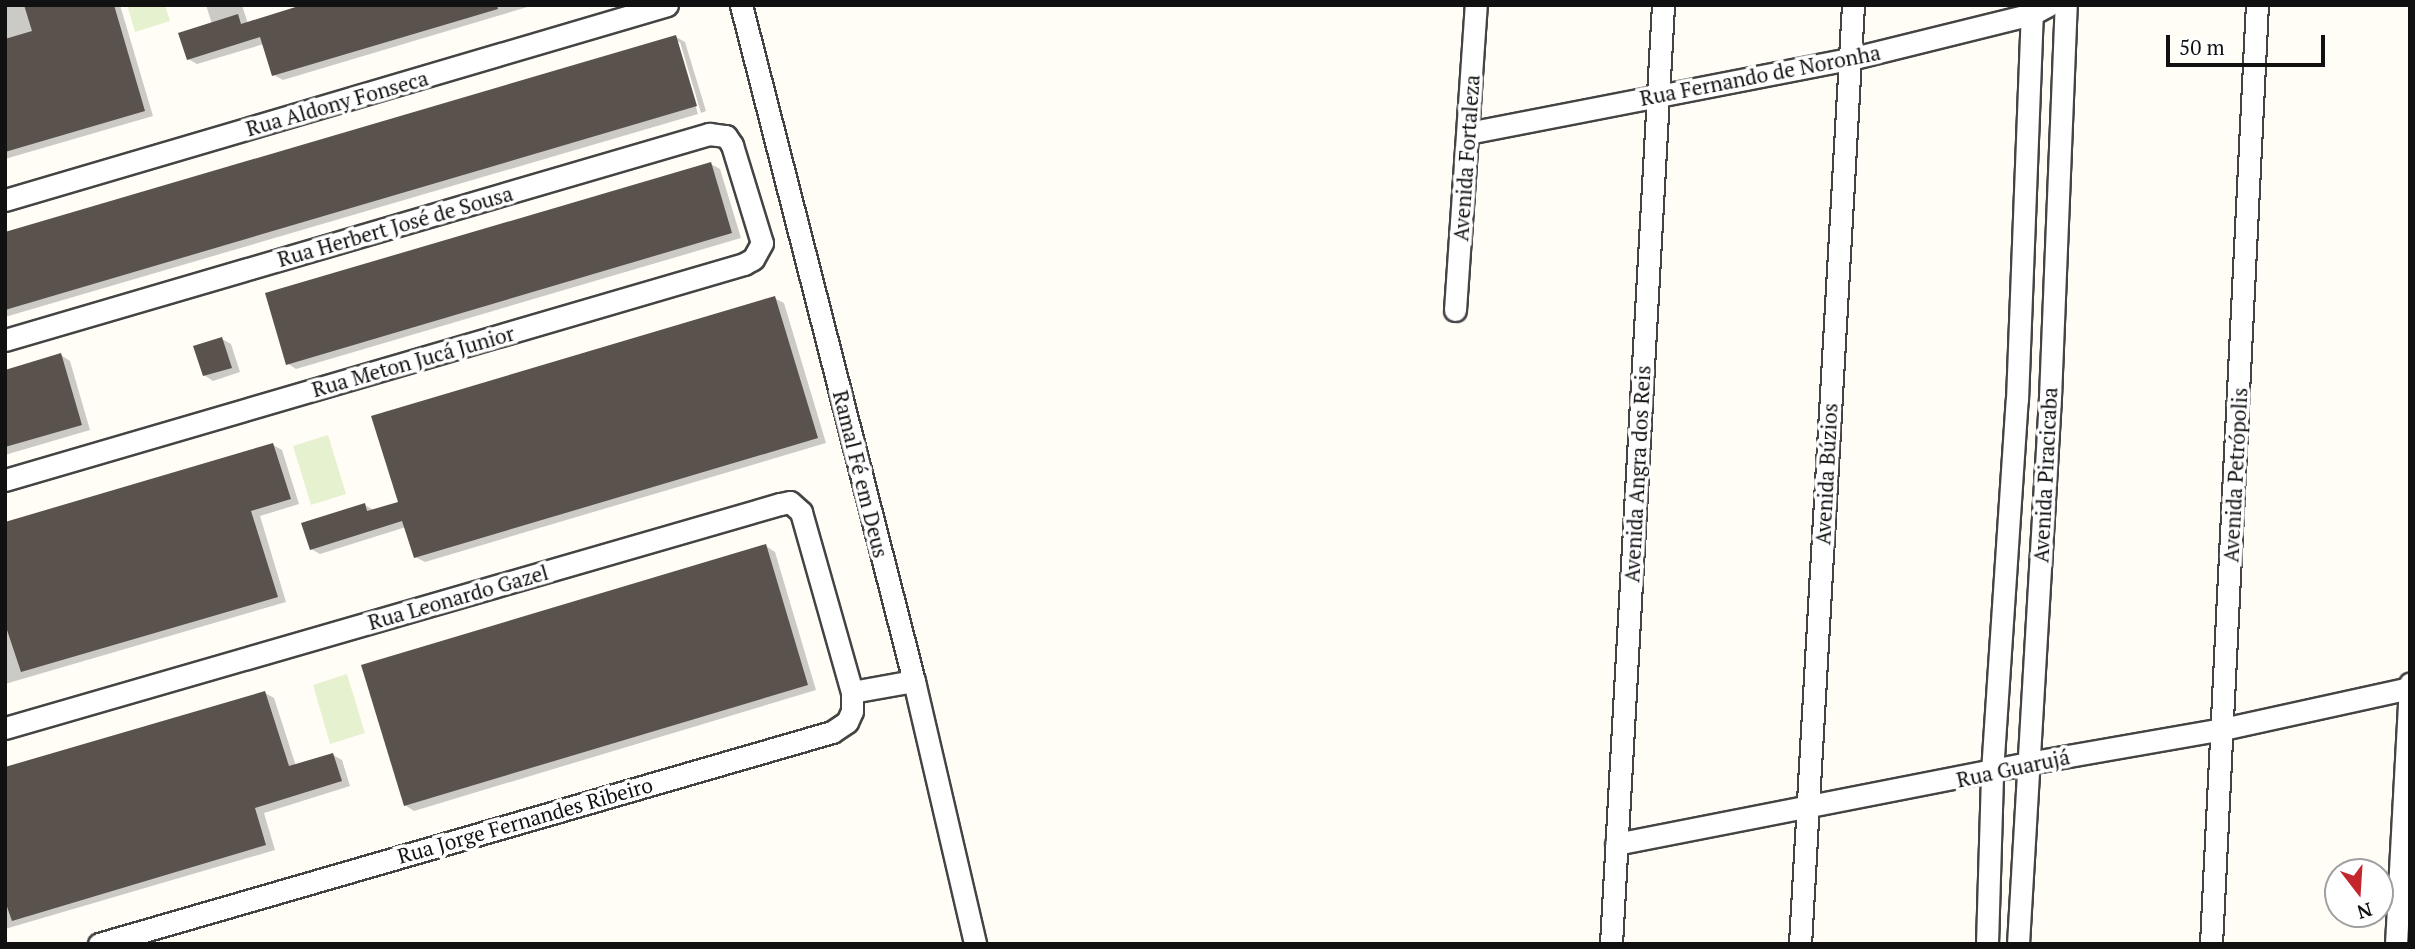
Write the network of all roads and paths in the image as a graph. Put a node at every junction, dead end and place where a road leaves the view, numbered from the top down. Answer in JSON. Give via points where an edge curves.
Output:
{"nodes":[{"id":1,"x":667,"y":5,"type":"edge"},
{"id":2,"x":741,"y":5,"type":"edge"},
{"id":3,"x":1476,"y":5,"type":"edge"},
{"id":4,"x":1663,"y":5,"type":"edge"},
{"id":5,"x":1853,"y":5,"type":"edge"},
{"id":6,"x":2066,"y":5,"type":"edge"},
{"id":7,"x":2257,"y":5,"type":"edge"},
{"id":8,"x":2038,"y":8,"type":"edge"},
{"id":9,"x":1850,"y":59,"type":"junction"},
{"id":10,"x":1658,"y":96,"type":"junction"},
{"id":11,"x":1468,"y":134,"type":"junction"},
{"id":12,"x":5,"y":200,"type":"edge"},
{"id":13,"x":800,"y":232,"type":"junction"},
{"id":14,"x":762,"y":243,"type":"junction"},
{"id":15,"x":1455,"y":310,"type":"dead end"},
{"id":16,"x":5,"y":340,"type":"edge"},
{"id":17,"x":5,"y":480,"type":"edge"},
{"id":18,"x":914,"y":681,"type":"junction"},
{"id":19,"x":2410,"y":685,"type":"edge"},
{"id":20,"x":852,"y":692,"type":"junction"},
{"id":21,"x":5,"y":728,"type":"edge"},
{"id":22,"x":2223,"y":729,"type":"junction"},
{"id":23,"x":2028,"y":763,"type":"junction"},
{"id":24,"x":1992,"y":772,"type":"junction"},
{"id":25,"x":1807,"y":806,"type":"junction"},
{"id":26,"x":1616,"y":844,"type":"junction"},
{"id":27,"x":99,"y":944,"type":"edge"},
{"id":28,"x":975,"y":944,"type":"edge"},
{"id":29,"x":1611,"y":944,"type":"edge"},
{"id":30,"x":1800,"y":944,"type":"edge"},
{"id":31,"x":1987,"y":944,"type":"edge"},
{"id":32,"x":2018,"y":944,"type":"edge"},
{"id":33,"x":2211,"y":944,"type":"edge"},
{"id":34,"x":2396,"y":944,"type":"edge"}],
"edges":[{"from":1,"to":12,"type":"street","name":"Rua Aldony Fonseca"},
{"from":2,"to":13,"type":"street","name":"Ramal Fé em Deus"},
{"from":3,"to":11,"type":"street","name":"Avenida Fortaleza"},
{"from":4,"to":10,"type":"street","name":"Avenida Angra dos Reis"},
{"from":5,"to":9,"type":"street","name":"Avenida Búzios"},
{"from":6,"to":23,"type":"street","name":"Avenida Piracicaba","via":[[2050,397]]},
{"from":7,"to":22,"type":"street","name":"Avenida Petrópolis"},
{"from":8,"to":9,"type":"street","name":"Rua Fernando de Noronha"},
{"from":8,"to":24,"type":"street","name":"Avenida Piracicaba"},
{"from":9,"to":10,"type":"street","name":"Rua Fernando de Noronha"},
{"from":9,"to":25,"type":"street","name":"Avenida Búzios"},
{"from":10,"to":11,"type":"street","name":"Rua Fernando de Noronha"},
{"from":10,"to":26,"type":"street","name":"Avenida Angra dos Reis"},
{"from":11,"to":15,"type":"street","name":"Avenida Fortaleza"},
{"from":13,"to":14,"type":"street"},
{"from":13,"to":18,"type":"street","name":"Ramal Fé em Deus"},
{"from":14,"to":16,"type":"street","name":"Rua Herbert José de Sousa","via":[[732,145],[726,136],[709,134]]},
{"from":14,"to":17,"type":"street","name":"Rua Meton Jucá Junior","via":[[753,259],[744,264]]},
{"from":18,"to":20,"type":"street"},
{"from":18,"to":28,"type":"street","name":"Ramal Fé em Deus"},
{"from":19,"to":22,"type":"street","name":"Rua Guarujá"},
{"from":19,"to":34,"type":"street"},
{"from":20,"to":21,"type":"street","name":"Rua Leonardo Gazel","via":[[801,512],[790,502]]},
{"from":20,"to":27,"type":"street","name":"Rua Jorge Fernandes Ribeiro","via":[[847,722],[832,732]]},
{"from":22,"to":23,"type":"street","name":"Rua Guarujá"},
{"from":22,"to":33,"type":"street","name":"Avenida Petrópolis"},
{"from":23,"to":24,"type":"street","name":"Rua Guarujá"},
{"from":23,"to":32,"type":"street","name":"Avenida Piracicaba"},
{"from":24,"to":25,"type":"street","name":"Rua Guarujá"},
{"from":24,"to":31,"type":"street","name":"Avenida Piracicaba"},
{"from":25,"to":26,"type":"street","name":"Rua Guarujá"},
{"from":25,"to":30,"type":"street","name":"Avenida Búzios"},
{"from":26,"to":29,"type":"street","name":"Avenida Angra dos Reis"}]}
